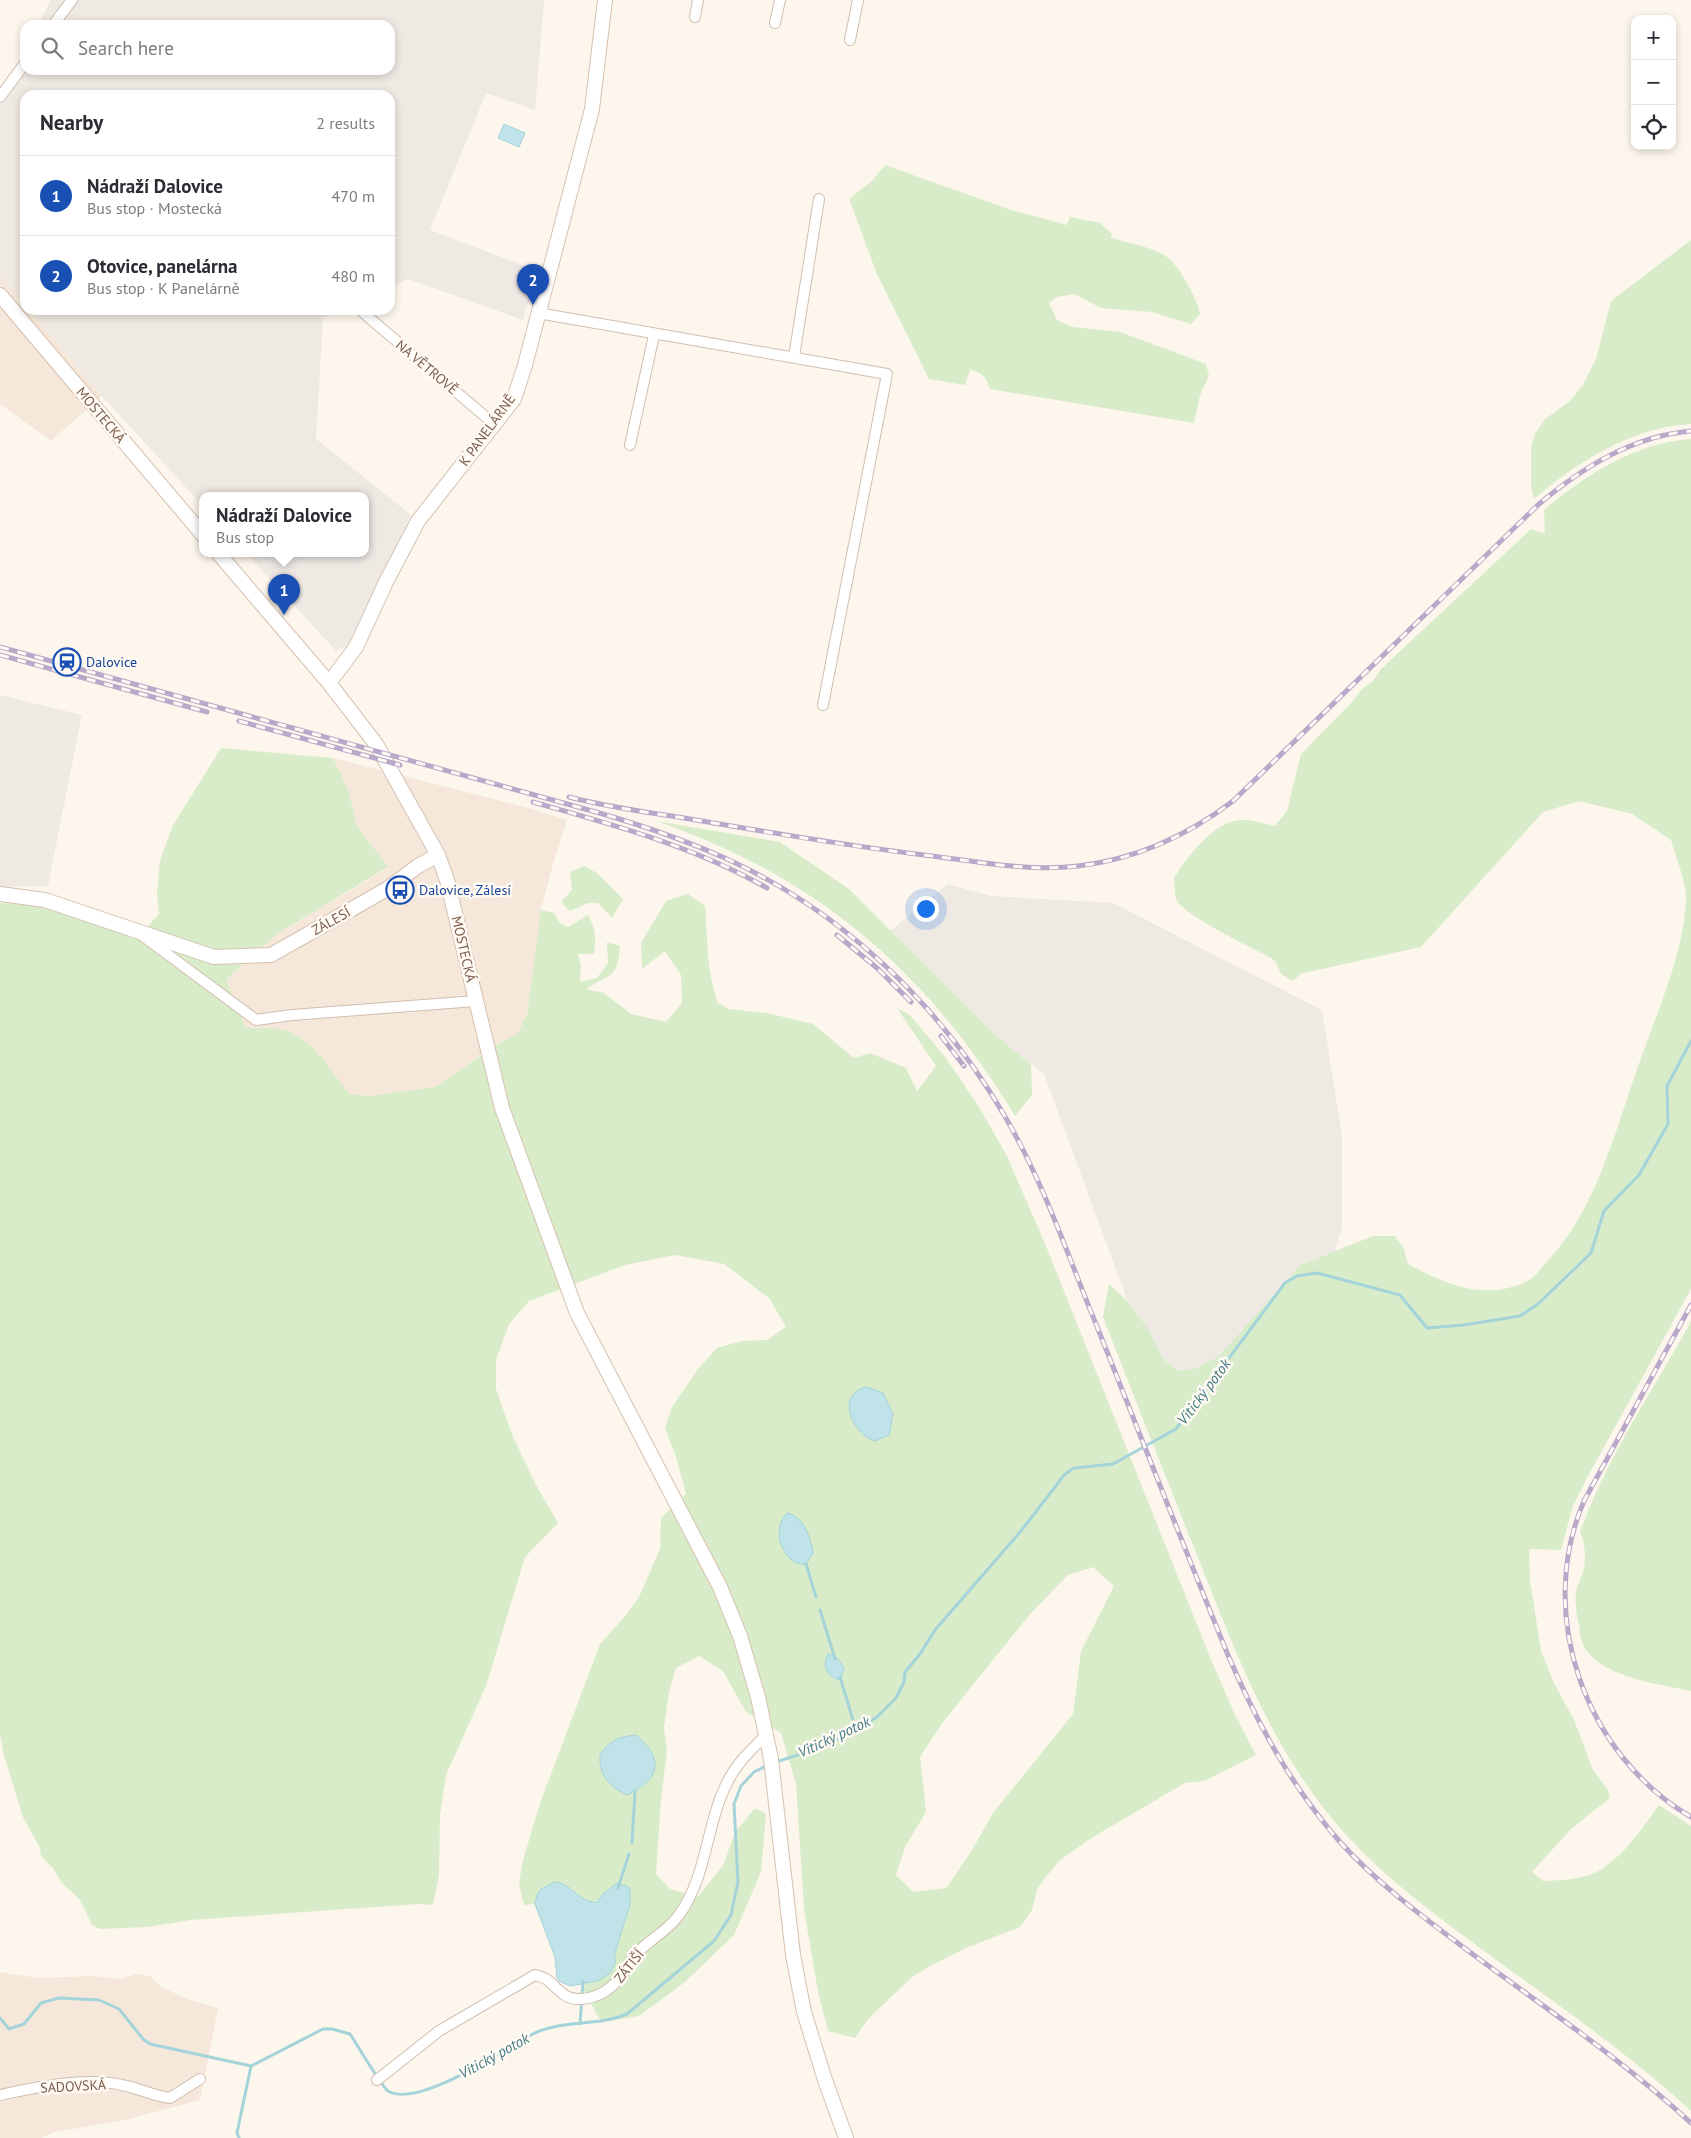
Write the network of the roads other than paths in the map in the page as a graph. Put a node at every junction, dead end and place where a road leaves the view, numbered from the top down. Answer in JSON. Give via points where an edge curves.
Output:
{"nodes":[{"id":1,"x":72,"y":0,"type":"edge"},
{"id":2,"x":605,"y":0,"type":"edge"},
{"id":3,"x":698,"y":0,"type":"edge"},
{"id":4,"x":780,"y":0,"type":"edge"},
{"id":5,"x":858,"y":0,"type":"edge"},
{"id":6,"x":695,"y":17,"type":"dead end"},
{"id":7,"x":57,"y":20,"type":"edge"},
{"id":8,"x":775,"y":23,"type":"dead end"},
{"id":9,"x":850,"y":40,"type":"dead end"},
{"id":10,"x":20,"y":70,"type":"edge"},
{"id":11,"x":0,"y":97,"type":"edge"},
{"id":12,"x":819,"y":199,"type":"dead end"},
{"id":13,"x":0,"y":295,"type":"edge"},
{"id":14,"x":538,"y":313,"type":"junction"},
{"id":15,"x":366,"y":315,"type":"edge"},
{"id":16,"x":654,"y":335,"type":"junction"},
{"id":17,"x":794,"y":357,"type":"junction"},
{"id":18,"x":494,"y":424,"type":"junction"},
{"id":19,"x":630,"y":445,"type":"dead end"},
{"id":20,"x":199,"y":530,"type":"edge"},
{"id":21,"x":222,"y":557,"type":"edge"},
{"id":22,"x":329,"y":683,"type":"junction"},
{"id":23,"x":823,"y":705,"type":"dead end"},
{"id":24,"x":438,"y":855,"type":"junction"},
{"id":25,"x":0,"y":894,"type":"edge"},
{"id":26,"x":135,"y":930,"type":"junction"},
{"id":27,"x":476,"y":1001,"type":"junction"},
{"id":28,"x":766,"y":1736,"type":"junction"},
{"id":29,"x":378,"y":2078,"type":"dead end"},
{"id":30,"x":200,"y":2080,"type":"dead end"},
{"id":31,"x":0,"y":2095,"type":"edge"},
{"id":32,"x":846,"y":2138,"type":"edge"}],
"edges":[{"from":1,"to":7,"type":"street"},
{"from":2,"to":14,"type":"street","name":"K PANELÁRNĚ","via":[[592,109]]},
{"from":3,"to":6,"type":"street"},
{"from":4,"to":8,"type":"street"},
{"from":5,"to":9,"type":"street"},
{"from":10,"to":11,"type":"street"},
{"from":12,"to":17,"type":"street"},
{"from":13,"to":20,"type":"street","name":"MOSTECKÁ"},
{"from":14,"to":16,"type":"street"},
{"from":14,"to":18,"type":"street","name":"K PANELÁRNĚ","via":[[514,399]]},
{"from":15,"to":18,"type":"street","name":"NA VĚTROVĚ"},
{"from":16,"to":17,"type":"street"},
{"from":16,"to":19,"type":"street"},
{"from":17,"to":23,"type":"street","via":[[887,374]]},
{"from":18,"to":22,"type":"street","name":"K PANELÁRNĚ","via":[[418,521],[356,646]]},
{"from":21,"to":22,"type":"street","name":"MOSTECKÁ"},
{"from":22,"to":24,"type":"street","name":"MOSTECKÁ","via":[[381,752]]},
{"from":24,"to":26,"type":"street","name":"ZÁLESÍ","via":[[387,889],[271,955],[214,958]]},
{"from":24,"to":27,"type":"street","name":"MOSTECKÁ"},
{"from":25,"to":26,"type":"street","via":[[45,900]]},
{"from":26,"to":27,"type":"street","via":[[256,1020]]},
{"from":27,"to":28,"type":"street","name":"MOSTECKÁ","via":[[502,1108],[576,1313],[720,1587],[740,1636]]},
{"from":28,"to":29,"type":"street","name":"ZÁTIŠÍ","via":[[744,1756],[729,1779],[701,1867],[679,1915],[633,1957],[614,1986],[579,2000],[557,1991],[546,1978],[535,1975],[439,2031]]},
{"from":28,"to":32,"type":"street","name":"MOSTECKÁ","via":[[793,1955],[804,2012]]},
{"from":30,"to":31,"type":"street","name":"SADOVSKÁ","via":[[170,2098],[121,2084],[86,2082],[39,2086]]}]}
